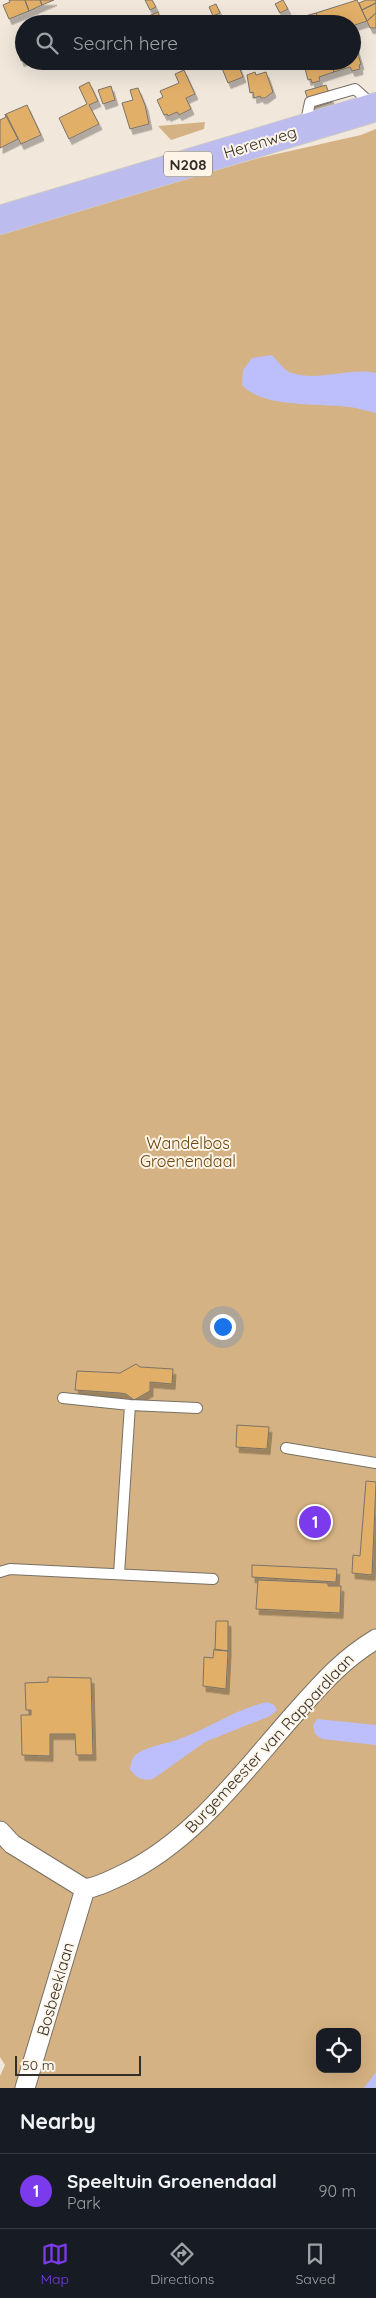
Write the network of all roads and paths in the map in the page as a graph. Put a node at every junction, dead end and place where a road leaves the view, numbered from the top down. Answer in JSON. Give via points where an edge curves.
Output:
{"nodes":[{"id":1,"x":376,"y":107,"type":"edge"},
{"id":2,"x":1,"y":218,"type":"edge"},
{"id":3,"x":63,"y":1398,"type":"dead end"},
{"id":4,"x":130,"y":1405,"type":"junction"},
{"id":5,"x":197,"y":1408,"type":"dead end"},
{"id":6,"x":286,"y":1448,"type":"dead end"},
{"id":7,"x":376,"y":1463,"type":"edge"},
{"id":8,"x":0,"y":1572,"type":"edge"},
{"id":9,"x":119,"y":1574,"type":"junction"},
{"id":10,"x":213,"y":1579,"type":"dead end"},
{"id":11,"x":376,"y":1639,"type":"edge"},
{"id":12,"x":0,"y":1831,"type":"edge"},
{"id":13,"x":85,"y":1889,"type":"junction"},
{"id":14,"x":25,"y":2088,"type":"edge"}],
"edges":[{"from":1,"to":2,"type":"main road","name":"Herenweg","number":"N208"},
{"from":3,"to":4,"type":"lane"},
{"from":4,"to":5,"type":"lane"},
{"from":4,"to":9,"type":"lane"},
{"from":6,"to":7,"type":"lane"},
{"from":8,"to":9,"type":"lane","via":[[10,1569]]},
{"from":9,"to":10,"type":"lane"},
{"from":11,"to":13,"type":"street","name":"Burgemeester van Rappardlaan","via":[[352,1653],[335,1669],[236,1782],[173,1843],[140,1866],[95,1888]]},
{"from":12,"to":13,"type":"street","via":[[12,1844]]},
{"from":13,"to":14,"type":"street","name":"Bosbeeklaan"}]}
